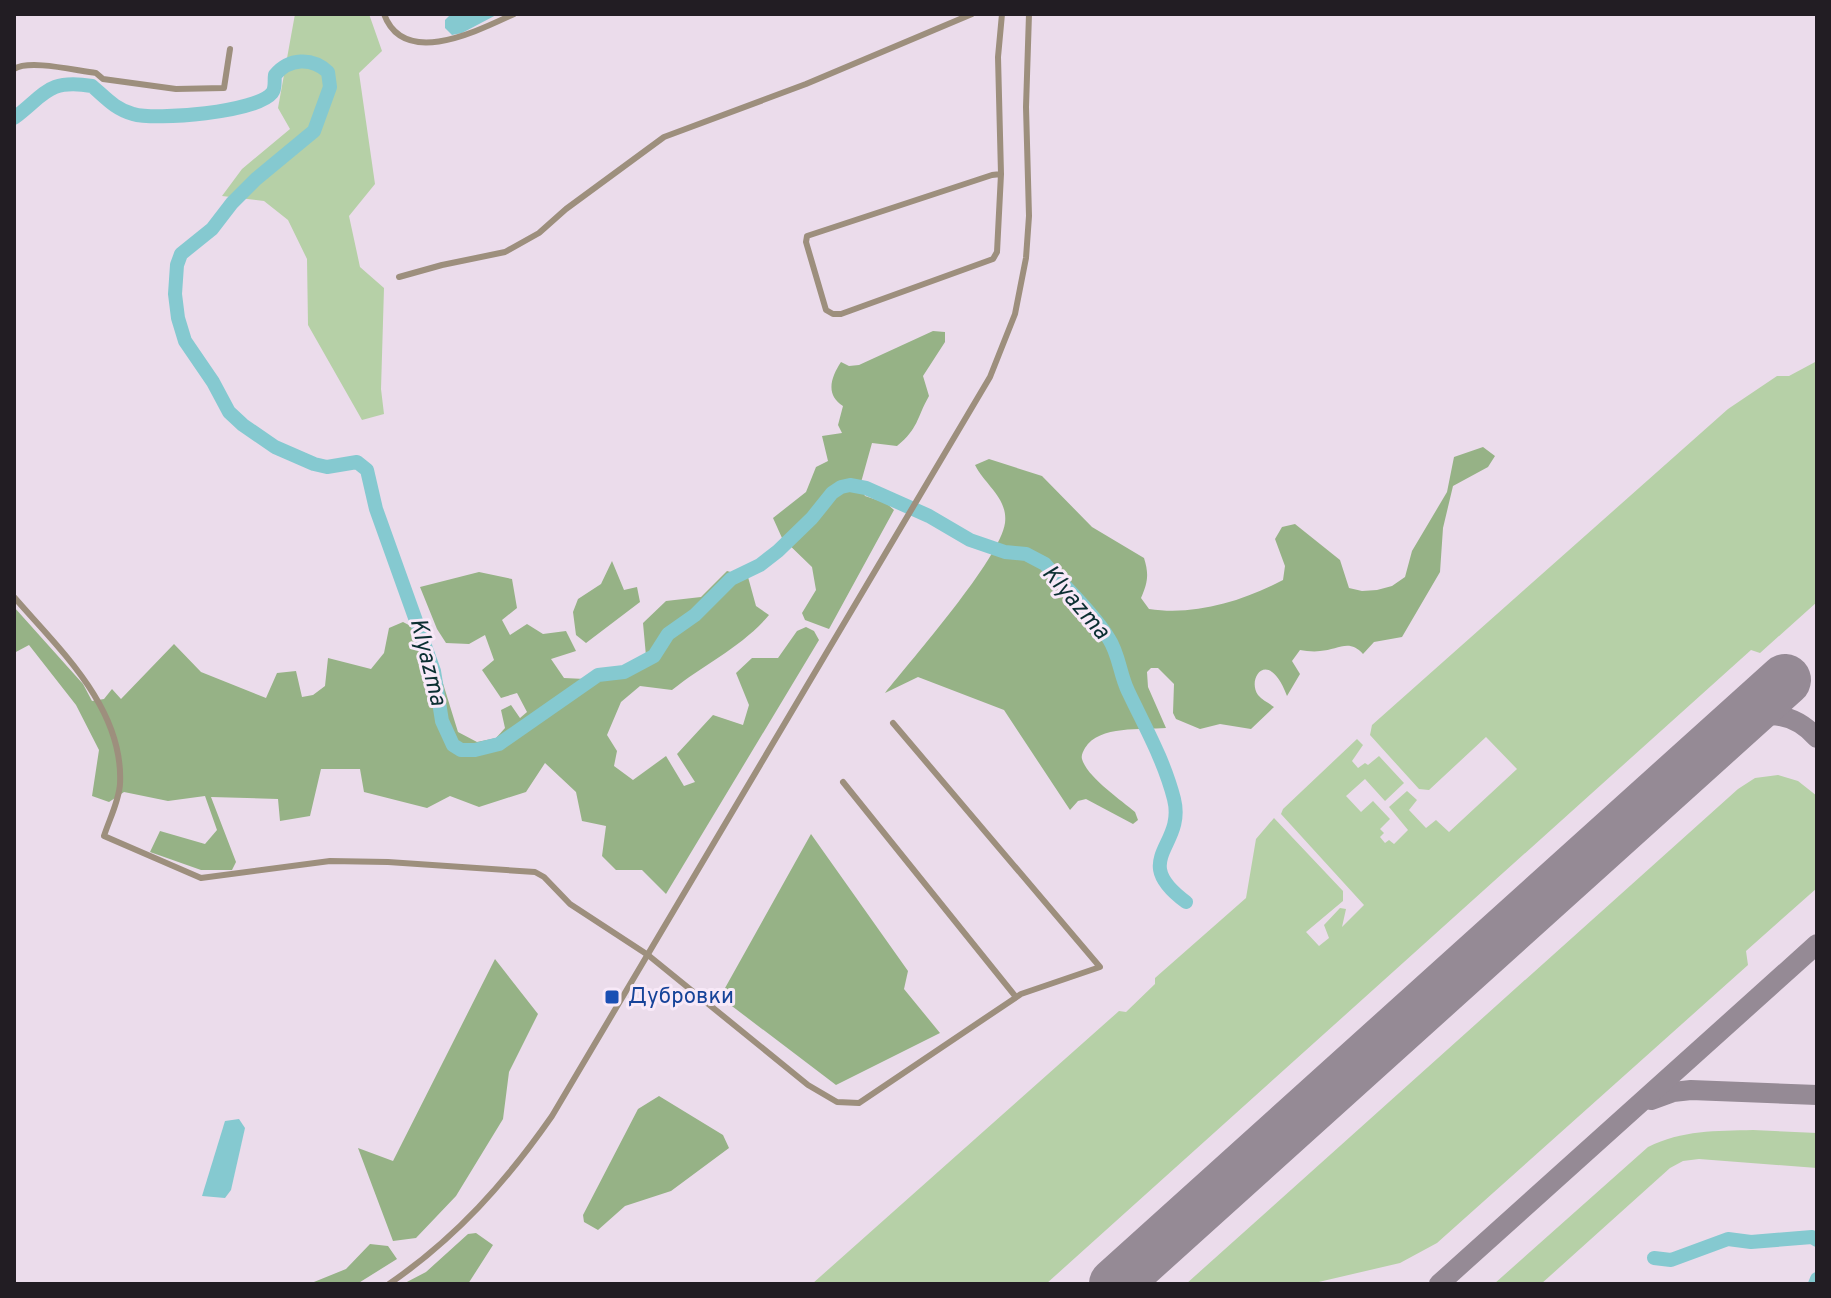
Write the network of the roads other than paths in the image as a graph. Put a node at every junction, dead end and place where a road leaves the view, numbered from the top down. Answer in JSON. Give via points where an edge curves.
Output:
{"nodes":[{"id":1,"x":384,"y":14,"type":"edge"},
{"id":2,"x":514,"y":14,"type":"edge"},
{"id":3,"x":972,"y":14,"type":"edge"},
{"id":4,"x":1002,"y":14,"type":"edge"},
{"id":5,"x":1029,"y":14,"type":"edge"},
{"id":6,"x":230,"y":49,"type":"dead end"},
{"id":7,"x":14,"y":69,"type":"edge"},
{"id":8,"x":1001,"y":174,"type":"junction"},
{"id":9,"x":399,"y":277,"type":"dead end"},
{"id":10,"x":14,"y":597,"type":"edge"},
{"id":11,"x":893,"y":723,"type":"dead end"},
{"id":12,"x":843,"y":782,"type":"dead end"},
{"id":13,"x":648,"y":955,"type":"junction"},
{"id":14,"x":1016,"y":997,"type":"junction"},
{"id":15,"x":389,"y":1284,"type":"edge"}],
"edges":[{"from":1,"to":2,"type":"street","via":[[389,26],[408,39],[438,44]]},
{"from":3,"to":9,"type":"street","via":[[664,137],[539,233],[505,252]]},
{"from":4,"to":8,"type":"street"},
{"from":5,"to":13,"type":"street","via":[[1026,258],[1015,314],[990,377]]},
{"from":6,"to":7,"type":"street","via":[[224,88],[176,89],[37,65]]},
{"from":8,"to":8,"type":"street","via":[[993,259],[841,314],[826,310],[807,236]]},
{"from":10,"to":13,"type":"street","via":[[86,681],[116,739],[120,785],[104,836],[201,878],[330,861],[535,872],[570,904]]},
{"from":11,"to":14,"type":"street","via":[[1100,967]]},
{"from":12,"to":14,"type":"street"},
{"from":13,"to":14,"type":"street","via":[[808,1085],[837,1102],[859,1103]]},
{"from":13,"to":15,"type":"street","via":[[524,1156],[459,1229]]}]}
